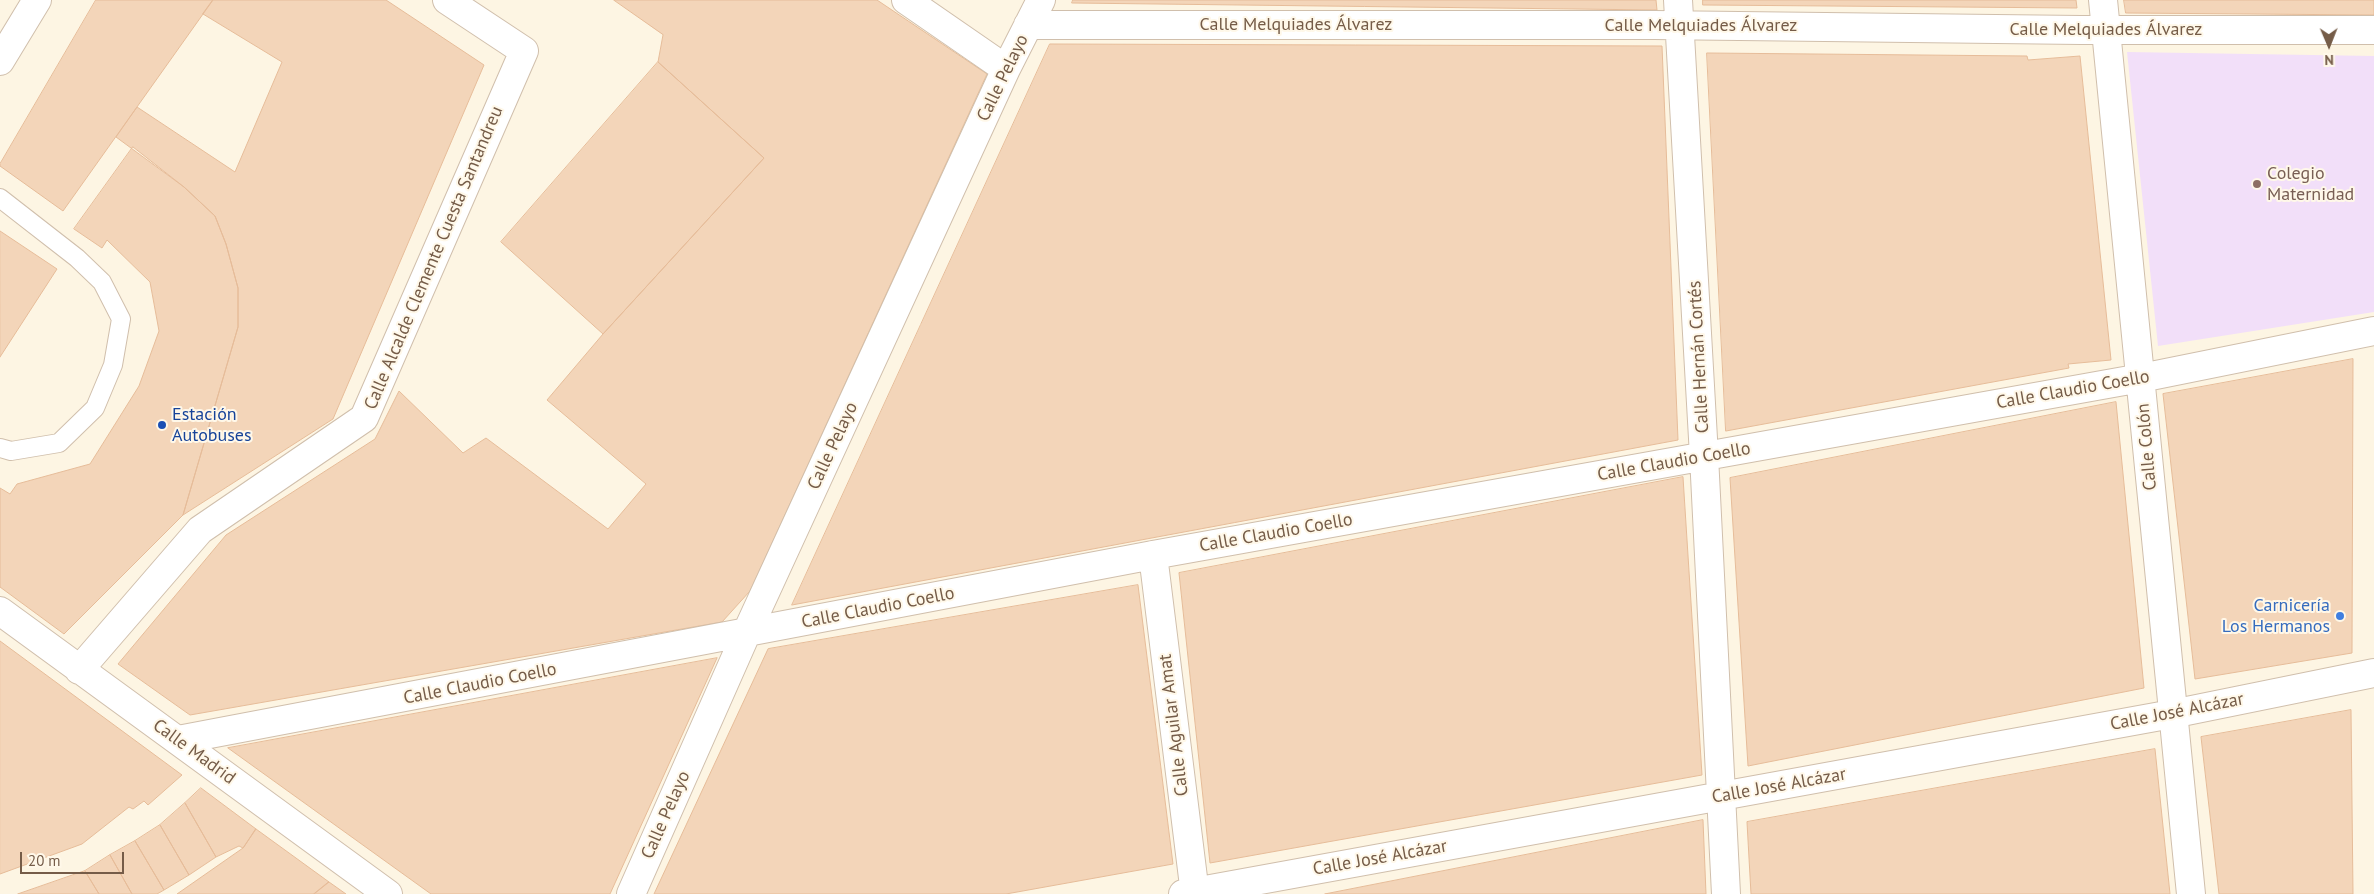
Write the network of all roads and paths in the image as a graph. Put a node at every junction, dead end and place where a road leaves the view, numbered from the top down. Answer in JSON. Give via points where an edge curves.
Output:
{"nodes":[{"id":1,"x":37,"y":0,"type":"edge"},
{"id":2,"x":446,"y":0,"type":"edge"},
{"id":3,"x":906,"y":0,"type":"edge"},
{"id":4,"x":1041,"y":0,"type":"edge"},
{"id":5,"x":2103,"y":0,"type":"edge"},
{"id":6,"x":1679,"y":13,"type":"edge"},
{"id":7,"x":1028,"y":25,"type":"junction"},
{"id":8,"x":2374,"y":30,"type":"edge"},
{"id":9,"x":2106,"y":31,"type":"junction"},
{"id":10,"x":0,"y":61,"type":"edge"},
{"id":11,"x":1006,"y":69,"type":"junction"},
{"id":12,"x":0,"y":198,"type":"edge"},
{"id":13,"x":2374,"y":330,"type":"edge"},
{"id":14,"x":2141,"y":378,"type":"junction"},
{"id":15,"x":0,"y":448,"type":"edge"},
{"id":16,"x":1704,"y":456,"type":"junction"},
{"id":17,"x":1153,"y":555,"type":"junction"},
{"id":18,"x":0,"y":611,"type":"edge"},
{"id":19,"x":746,"y":634,"type":"junction"},
{"id":20,"x":79,"y":670,"type":"junction"},
{"id":21,"x":2374,"y":673,"type":"edge"},
{"id":22,"x":2172,"y":714,"type":"junction"},
{"id":23,"x":178,"y":740,"type":"junction"},
{"id":24,"x":1721,"y":797,"type":"junction"},
{"id":25,"x":1190,"y":893,"type":"edge"},
{"id":26,"x":388,"y":894,"type":"edge"},
{"id":27,"x":631,"y":894,"type":"edge"},
{"id":28,"x":1726,"y":894,"type":"edge"},
{"id":29,"x":2191,"y":894,"type":"edge"}],
"edges":[{"from":1,"to":10,"type":"street"},
{"from":2,"to":20,"type":"street","name":"Calle Alcalde Clemente Cuesta Santandreu","via":[[524,51],[364,418],[200,530]]},
{"from":3,"to":11,"type":"street"},
{"from":4,"to":7,"type":"street","name":"Calle Pelayo"},
{"from":5,"to":9,"type":"street","name":"Calle Colón"},
{"from":6,"to":7,"type":"street","name":"Calle Melquiades Álvarez"},
{"from":6,"to":9,"type":"street","name":"Calle Melquiades Álvarez"},
{"from":6,"to":16,"type":"street","name":"Calle Hernán Cortés"},
{"from":7,"to":11,"type":"street","name":"Calle Pelayo"},
{"from":8,"to":9,"type":"street","name":"Calle Melquiades Álvarez"},
{"from":9,"to":14,"type":"street","name":"Calle Colón"},
{"from":11,"to":19,"type":"street","name":"Calle Pelayo"},
{"from":12,"to":15,"type":"lane","via":[[77,258],[102,282],[121,319],[113,365],[95,408],[59,443],[12,451]]},
{"from":13,"to":14,"type":"street","name":"Calle Claudio Coello"},
{"from":14,"to":16,"type":"street","name":"Calle Claudio Coello"},
{"from":14,"to":22,"type":"street","name":"Calle Colón"},
{"from":16,"to":17,"type":"street","name":"Calle Claudio Coello"},
{"from":16,"to":24,"type":"street","name":"Calle Hernán Cortés"},
{"from":17,"to":19,"type":"street","name":"Calle Claudio Coello"},
{"from":17,"to":25,"type":"street","name":"Calle Aguilar Amat"},
{"from":18,"to":20,"type":"street","name":"Calle Madrid"},
{"from":19,"to":23,"type":"street","name":"Calle Claudio Coello"},
{"from":19,"to":27,"type":"street","name":"Calle Pelayo"},
{"from":20,"to":23,"type":"street","name":"Calle Madrid"},
{"from":21,"to":22,"type":"street","name":"Calle José Alcázar"},
{"from":22,"to":24,"type":"street","name":"Calle José Alcázar"},
{"from":22,"to":29,"type":"street","name":"Calle Colón"},
{"from":23,"to":26,"type":"street","name":"Calle Madrid"},
{"from":24,"to":25,"type":"street","name":"Calle José Alcázar"},
{"from":24,"to":28,"type":"street","name":"Calle Hernán Cortés"}]}
